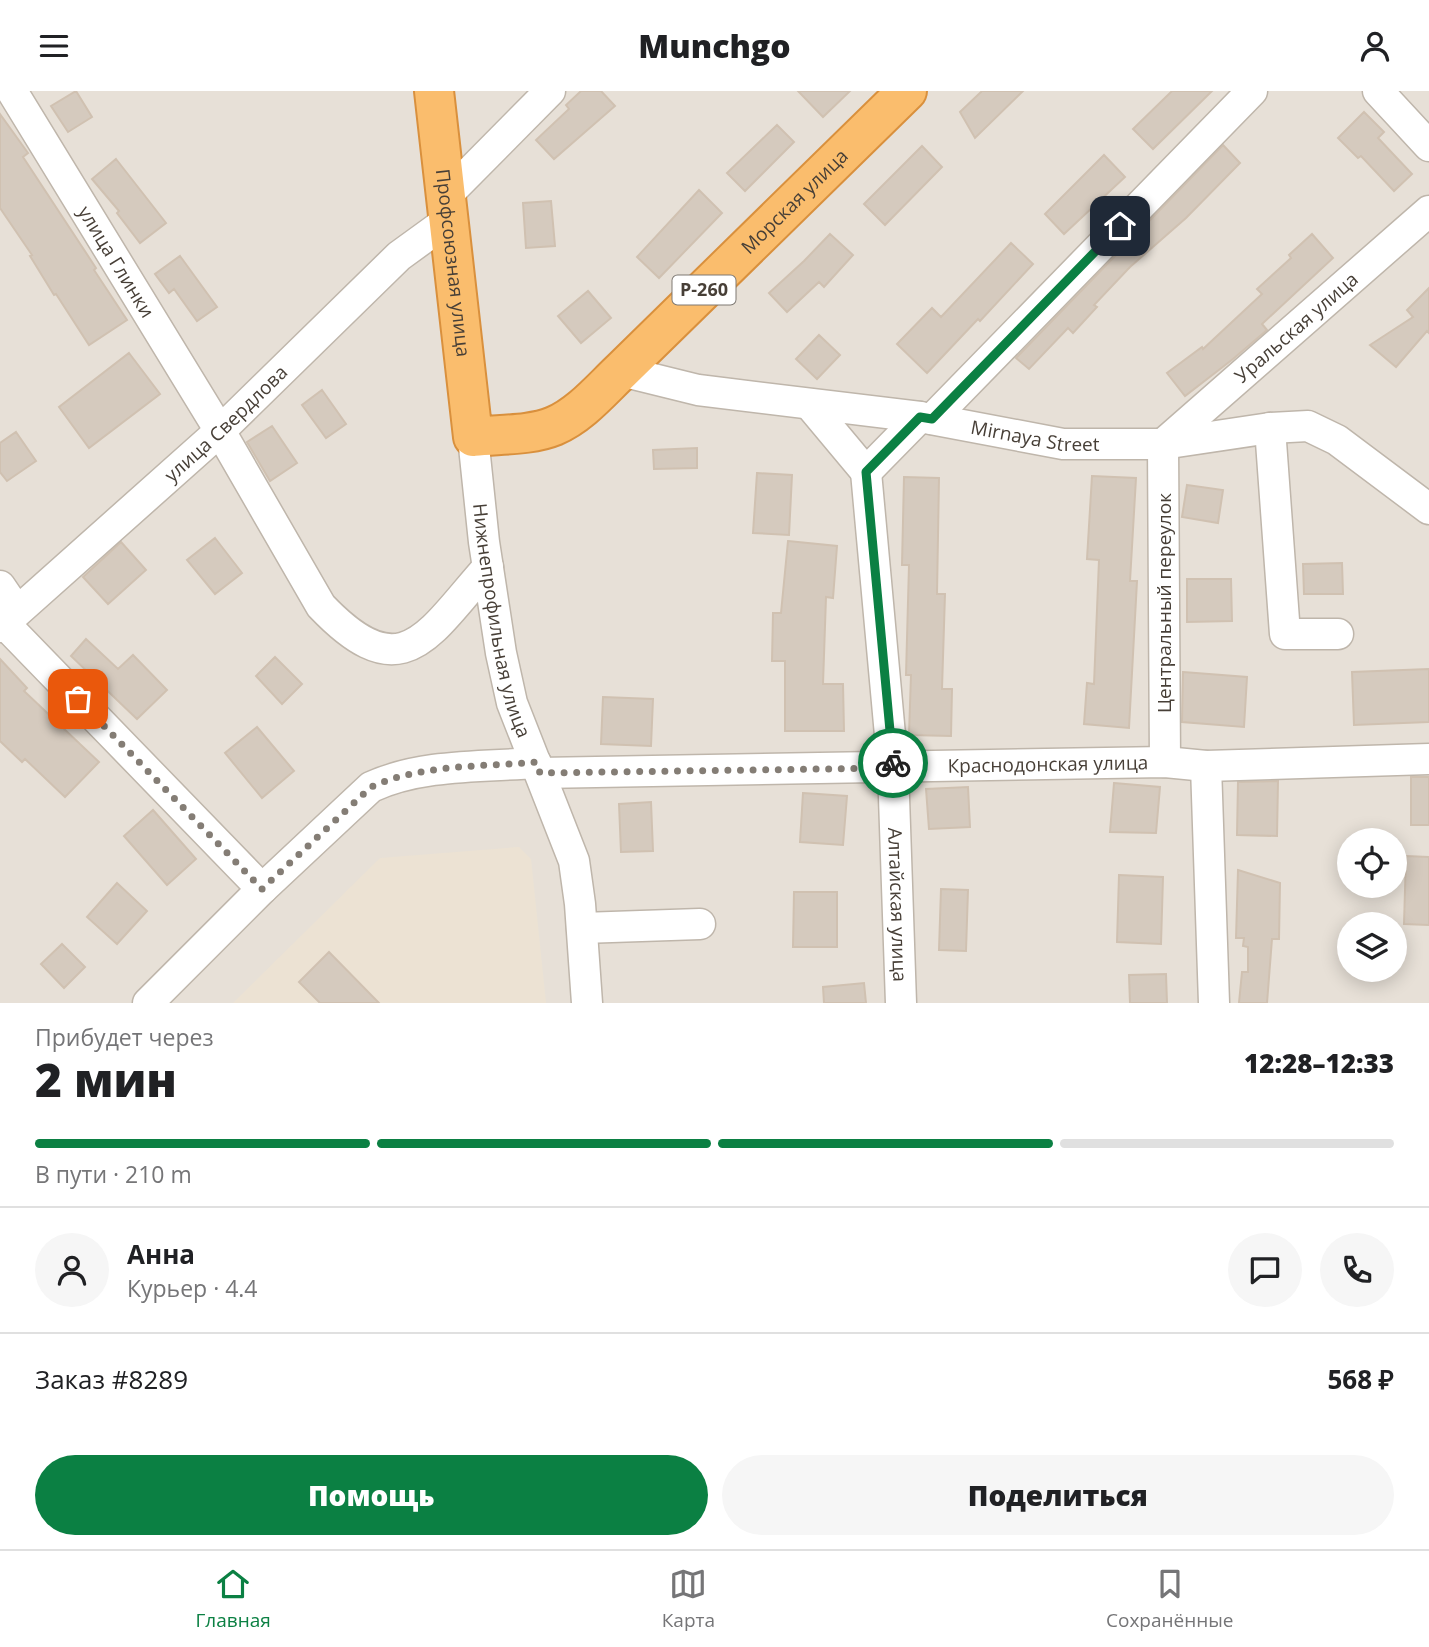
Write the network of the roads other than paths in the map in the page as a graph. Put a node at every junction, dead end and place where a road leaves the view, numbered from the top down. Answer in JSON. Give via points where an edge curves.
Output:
{"nodes":[{"id":1,"x":12,"y":91,"type":"edge"},
{"id":2,"x":434,"y":91,"type":"edge"},
{"id":3,"x":550,"y":91,"type":"edge"},
{"id":4,"x":907,"y":91,"type":"edge"},
{"id":5,"x":1252,"y":91,"type":"edge"},
{"id":6,"x":1378,"y":91,"type":"edge"},
{"id":7,"x":1429,"y":146,"type":"edge"},
{"id":8,"x":448,"y":207,"type":"junction"},
{"id":9,"x":1429,"y":211,"type":"edge"},
{"id":10,"x":621,"y":371,"type":"junction"},
{"id":11,"x":810,"y":405,"type":"junction"},
{"id":12,"x":926,"y":418,"type":"junction"},
{"id":13,"x":1270,"y":428,"type":"junction"},
{"id":14,"x":220,"y":431,"type":"junction"},
{"id":15,"x":473,"y":437,"type":"junction"},
{"id":16,"x":1163,"y":444,"type":"junction"},
{"id":17,"x":866,"y":472,"type":"junction"},
{"id":18,"x":1429,"y":509,"type":"edge"},
{"id":19,"x":488,"y":566,"type":"junction"},
{"id":20,"x":0,"y":586,"type":"edge"},
{"id":21,"x":7,"y":620,"type":"edge"},
{"id":22,"x":1338,"y":634,"type":"dead end"},
{"id":23,"x":1429,"y":759,"type":"edge"},
{"id":24,"x":1165,"y":762,"type":"junction"},
{"id":25,"x":1206,"y":766,"type":"junction"},
{"id":26,"x":538,"y":768,"type":"junction"},
{"id":27,"x":893,"y":768,"type":"junction"},
{"id":28,"x":262,"y":889,"type":"junction"},
{"id":29,"x":700,"y":924,"type":"dead end"},
{"id":30,"x":582,"y":928,"type":"junction"},
{"id":31,"x":148,"y":1003,"type":"edge"},
{"id":32,"x":587,"y":1003,"type":"edge"},
{"id":33,"x":901,"y":1003,"type":"edge"},
{"id":34,"x":1214,"y":1003,"type":"edge"}],
"edges":[{"from":1,"to":14,"type":"street","name":"улица Глинки"},
{"from":2,"to":8,"type":"highway","name":"Профсоюзная улица"},
{"from":3,"to":8,"type":"street","name":"улица Свердлова"},
{"from":4,"to":10,"type":"highway","name":"Морская улица","number":"Р-260"},
{"from":5,"to":12,"type":"street"},
{"from":6,"to":7,"type":"street"},
{"from":8,"to":14,"type":"street","name":"улица Свердлова"},
{"from":8,"to":15,"type":"highway","name":"Профсоюзная улица"},
{"from":9,"to":16,"type":"street","name":"Уральская улица"},
{"from":10,"to":11,"type":"street","name":"Mirnaya Street","via":[[698,390]]},
{"from":10,"to":15,"type":"highway","name":"Морская улица","number":"Р-260","via":[[554,426]]},
{"from":11,"to":12,"type":"street","name":"Mirnaya Street"},
{"from":11,"to":17,"type":"street"},
{"from":12,"to":16,"type":"street","name":"Mirnaya Street","via":[[1063,444]]},
{"from":12,"to":17,"type":"street"},
{"from":13,"to":16,"type":"street","name":"Mirnaya Street"},
{"from":13,"to":18,"type":"street","name":"Mirnaya Street","via":[[1308,426],[1337,440]]},
{"from":13,"to":22,"type":"street","via":[[1284,634]]},
{"from":14,"to":19,"type":"street","name":"улица Глинки","via":[[321,606],[361,640],[379,649],[401,650],[425,638]]},
{"from":14,"to":21,"type":"street","name":"улица Свердлова"},
{"from":15,"to":19,"type":"street","name":"Нижнепрофильная улица"},
{"from":16,"to":24,"type":"street","name":"Центральный переулок"},
{"from":17,"to":27,"type":"street","name":"Алтайская улица"},
{"from":19,"to":26,"type":"street","name":"Нижнепрофильная улица","via":[[512,703]]},
{"from":20,"to":21,"type":"street"},
{"from":21,"to":28,"type":"street"},
{"from":23,"to":25,"type":"street","name":"Краснодонская улица"},
{"from":24,"to":25,"type":"street","name":"Краснодонская улица"},
{"from":24,"to":27,"type":"street","name":"Краснодонская улица"},
{"from":25,"to":34,"type":"street"},
{"from":26,"to":27,"type":"street","name":"Краснодонская улица"},
{"from":26,"to":28,"type":"street","name":"Краснодонская улица","via":[[413,772],[391,778],[371,787]]},
{"from":26,"to":30,"type":"street","name":"Нижнепрофильная улица","via":[[574,861]]},
{"from":27,"to":33,"type":"street","name":"Алтайская улица"},
{"from":28,"to":31,"type":"street","name":"Краснодонская улица"},
{"from":29,"to":30,"type":"street"},
{"from":30,"to":32,"type":"street","name":"Нижнепрофильная улица"}]}
